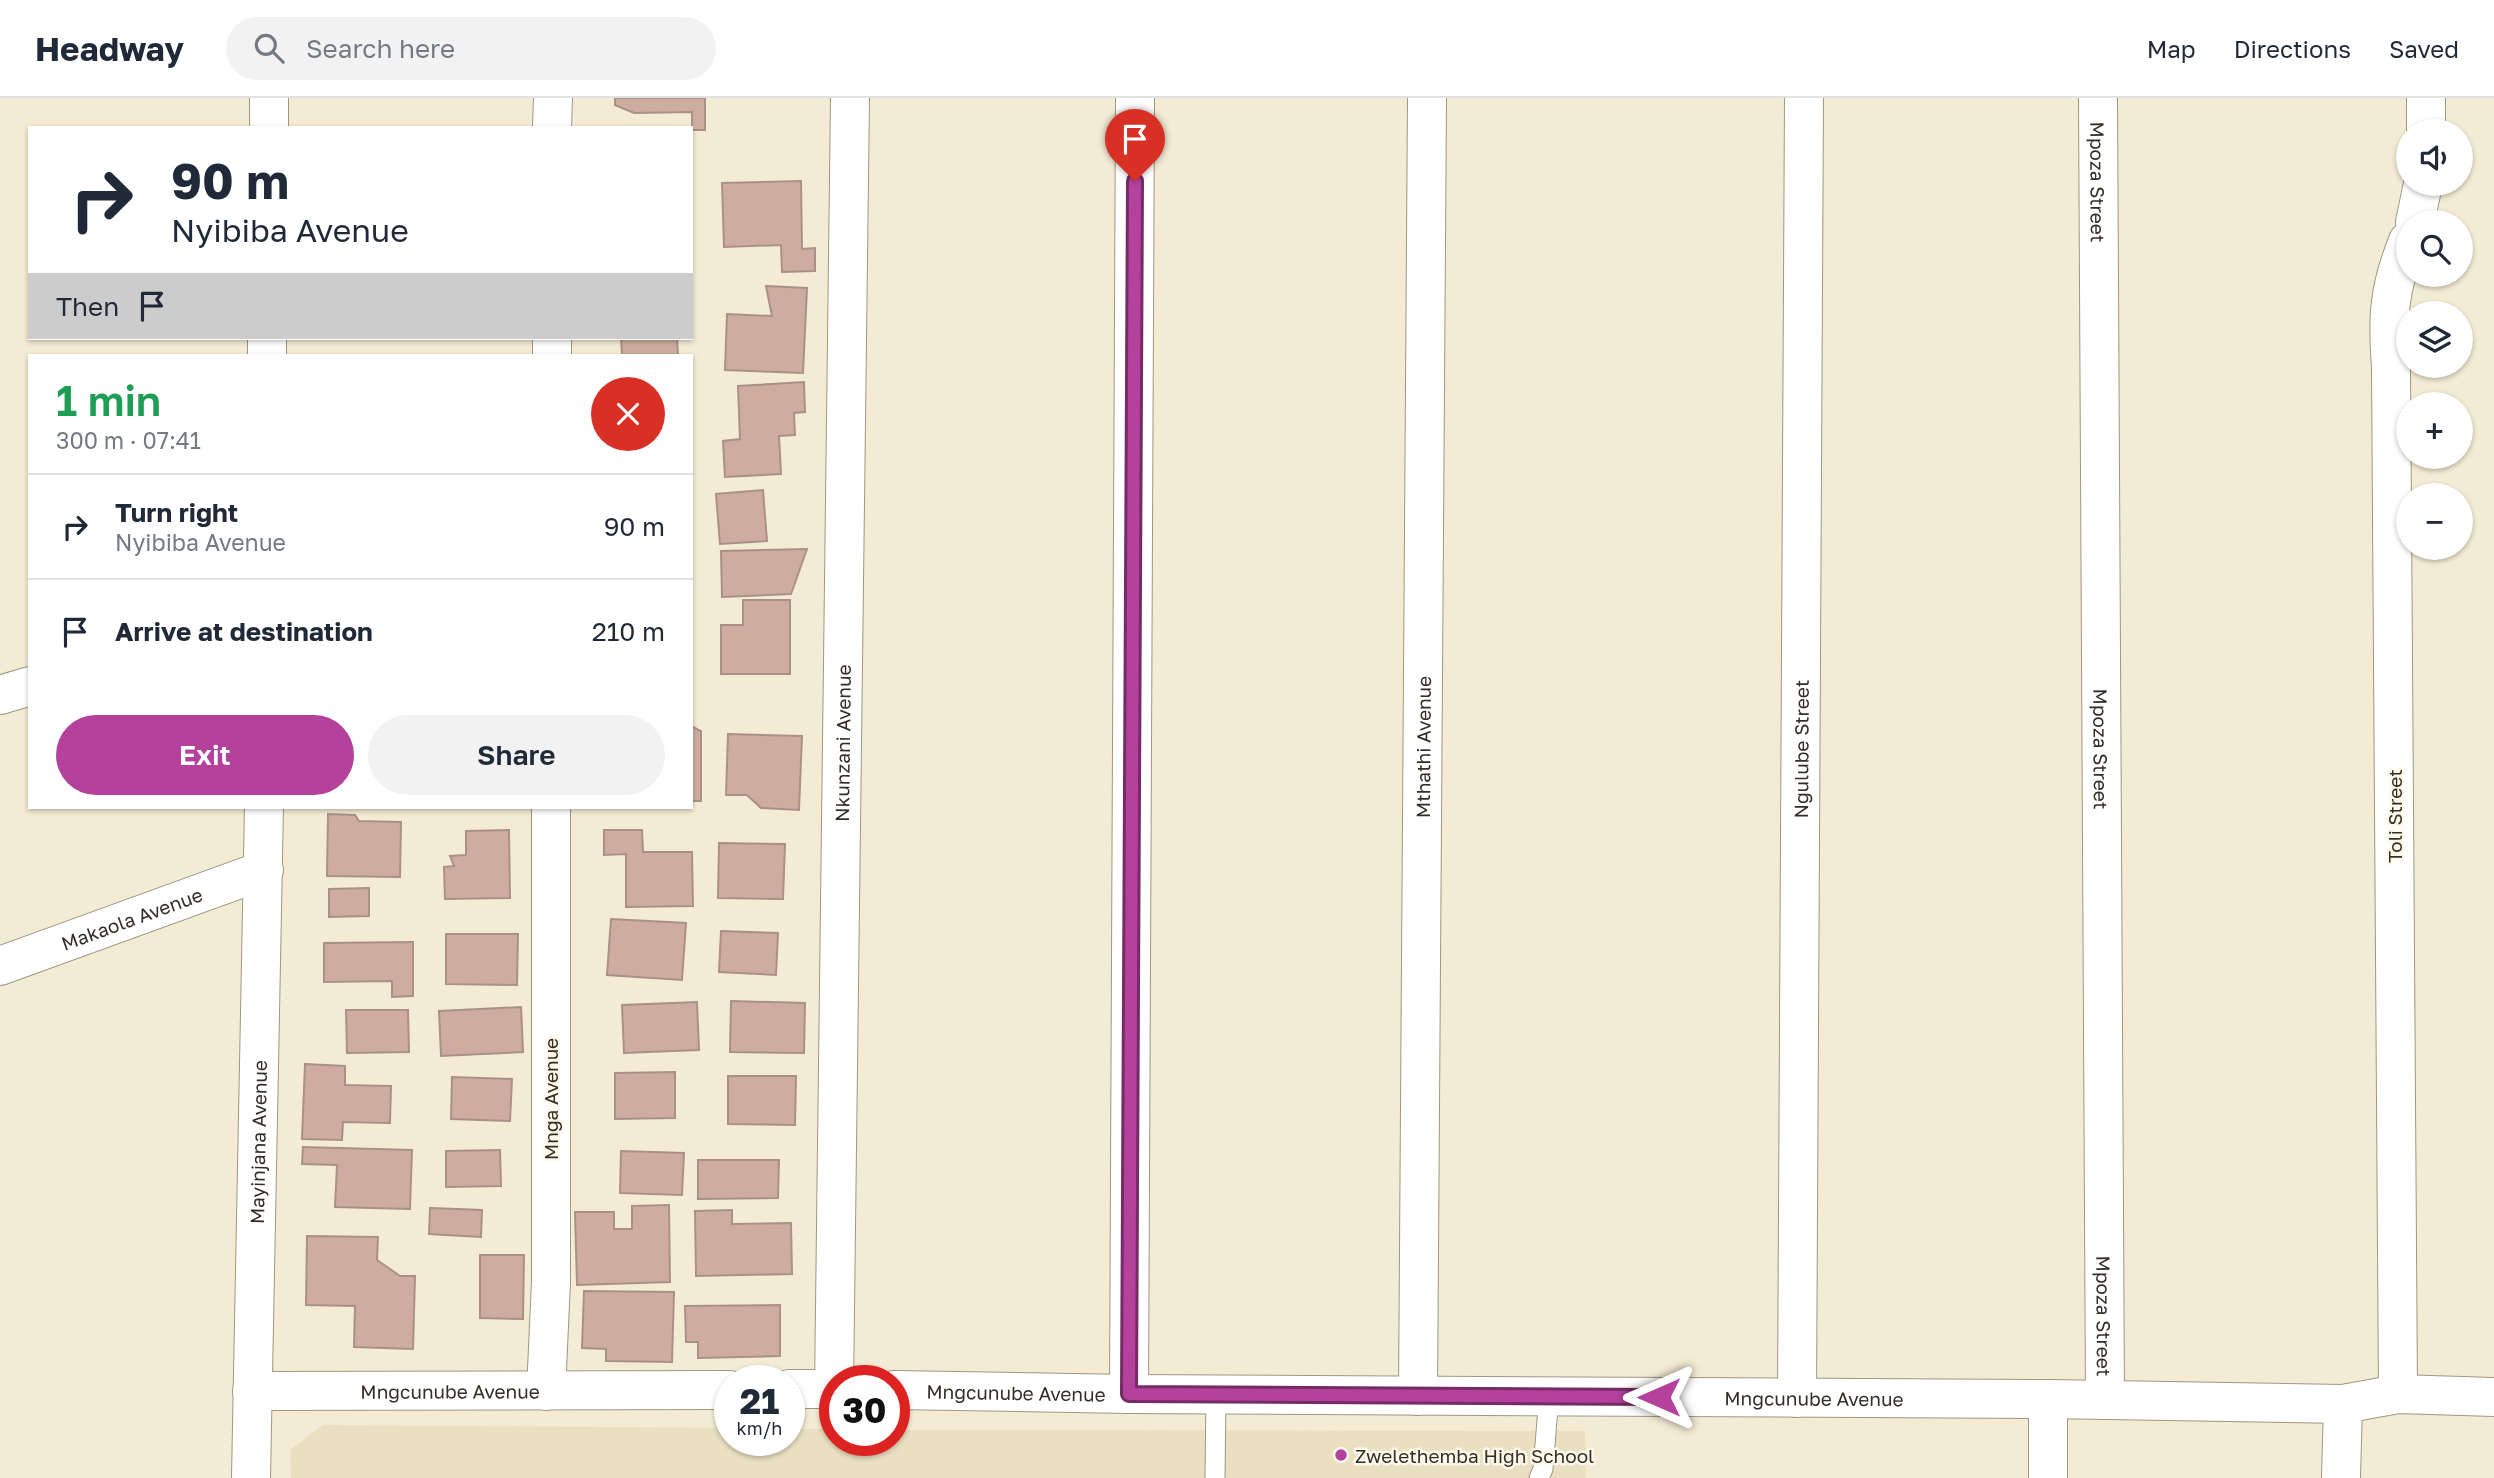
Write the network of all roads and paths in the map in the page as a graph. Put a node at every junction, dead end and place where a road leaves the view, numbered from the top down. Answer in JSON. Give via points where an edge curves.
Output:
{"nodes":[{"id":1,"x":269,"y":98,"type":"edge"},
{"id":2,"x":553,"y":98,"type":"edge"},
{"id":3,"x":850,"y":98,"type":"edge"},
{"id":4,"x":1135,"y":98,"type":"edge"},
{"id":5,"x":1427,"y":98,"type":"edge"},
{"id":6,"x":1804,"y":98,"type":"edge"},
{"id":7,"x":2098,"y":98,"type":"edge"},
{"id":8,"x":2426,"y":98,"type":"edge"},
{"id":9,"x":2426,"y":119,"type":"edge"},
{"id":10,"x":269,"y":126,"type":"edge"},
{"id":11,"x":552,"y":126,"type":"edge"},
{"id":12,"x":2396,"y":274,"type":"edge"},
{"id":13,"x":28,"y":686,"type":"edge"},
{"id":14,"x":0,"y":695,"type":"edge"},
{"id":15,"x":264,"y":809,"type":"edge"},
{"id":16,"x":551,"y":809,"type":"edge"},
{"id":17,"x":264,"y":870,"type":"junction"},
{"id":18,"x":0,"y":966,"type":"edge"},
{"id":19,"x":834,"y":1365,"type":"edge"},
{"id":20,"x":714,"y":1390,"type":"edge"},
{"id":21,"x":910,"y":1390,"type":"edge"},
{"id":22,"x":252,"y":1391,"type":"junction"},
{"id":23,"x":546,"y":1391,"type":"junction"},
{"id":24,"x":1129,"y":1394,"type":"junction"},
{"id":25,"x":2398,"y":1394,"type":"junction"},
{"id":26,"x":1216,"y":1395,"type":"junction"},
{"id":27,"x":1418,"y":1396,"type":"junction"},
{"id":28,"x":1549,"y":1396,"type":"junction"},
{"id":29,"x":2494,"y":1397,"type":"edge"},
{"id":30,"x":1797,"y":1398,"type":"junction"},
{"id":31,"x":2048,"y":1399,"type":"junction"},
{"id":32,"x":2105,"y":1400,"type":"junction"},
{"id":33,"x":2343,"y":1404,"type":"junction"},
{"id":34,"x":251,"y":1478,"type":"edge"},
{"id":35,"x":1215,"y":1478,"type":"edge"},
{"id":36,"x":1539,"y":1478,"type":"edge"},
{"id":37,"x":2048,"y":1478,"type":"edge"},
{"id":38,"x":2341,"y":1478,"type":"edge"}],
"edges":[{"from":1,"to":10,"type":"street"},
{"from":2,"to":11,"type":"street"},
{"from":3,"to":19,"type":"street","name":"Nkunzani Avenue"},
{"from":4,"to":24,"type":"street"},
{"from":5,"to":27,"type":"street","name":"Mthathi Avenue"},
{"from":6,"to":30,"type":"street","name":"Ngulube Street"},
{"from":7,"to":32,"type":"street","name":"Mpoza Street"},
{"from":8,"to":9,"type":"street"},
{"from":12,"to":25,"type":"street","name":"Toli Street","via":[[2388,327]]},
{"from":13,"to":14,"type":"street"},
{"from":15,"to":17,"type":"street","name":"Mayinjana Avenue"},
{"from":16,"to":23,"type":"street","name":"Mnga Avenue","via":[[551,1282]]},
{"from":17,"to":18,"type":"street","name":"Makaola Avenue"},
{"from":17,"to":22,"type":"street","name":"Mayinjana Avenue"},
{"from":20,"to":23,"type":"street","name":"Mngcunube Avenue"},
{"from":21,"to":24,"type":"street","name":"Mngcunube Avenue"},
{"from":22,"to":23,"type":"street","name":"Mngcunube Avenue"},
{"from":22,"to":34,"type":"street","name":"Mayinjana Avenue"},
{"from":24,"to":26,"type":"street","name":"Mngcunube Avenue"},
{"from":25,"to":29,"type":"street","name":"Mngcunube Avenue"},
{"from":25,"to":33,"type":"street","name":"Mngcunube Avenue"},
{"from":26,"to":27,"type":"street","name":"Mngcunube Avenue"},
{"from":26,"to":35,"type":"lane"},
{"from":27,"to":28,"type":"street","name":"Mngcunube Avenue"},
{"from":28,"to":30,"type":"street","name":"Mngcunube Avenue"},
{"from":28,"to":36,"type":"lane"},
{"from":30,"to":31,"type":"street","name":"Mngcunube Avenue"},
{"from":31,"to":32,"type":"street","name":"Mngcunube Avenue"},
{"from":31,"to":37,"type":"street"},
{"from":32,"to":33,"type":"street","name":"Mngcunube Avenue"},
{"from":33,"to":38,"type":"street"}]}
